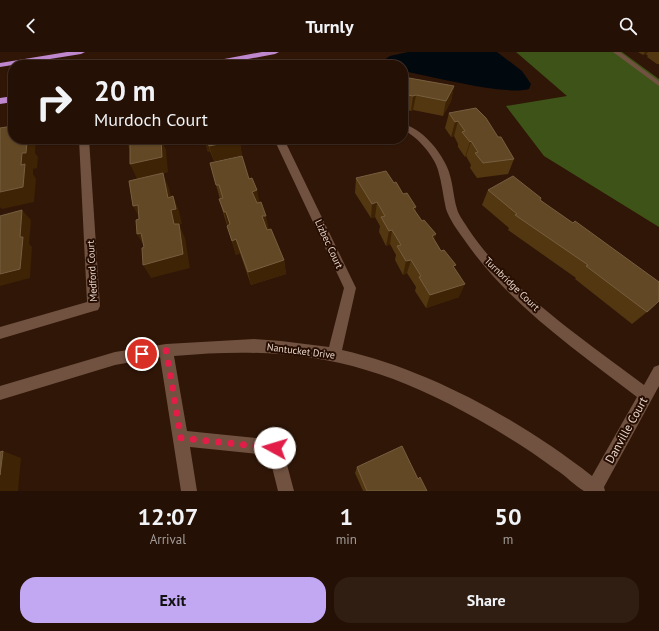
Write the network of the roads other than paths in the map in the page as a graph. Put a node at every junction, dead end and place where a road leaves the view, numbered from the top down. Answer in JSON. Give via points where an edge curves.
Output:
{"nodes":[{"id":1,"x":67,"y":52,"type":"edge"},
{"id":2,"x":81,"y":52,"type":"edge"},
{"id":3,"x":275,"y":52,"type":"edge"},
{"id":4,"x":616,"y":52,"type":"edge"},
{"id":5,"x":31,"y":60,"type":"edge"},
{"id":6,"x":33,"y":60,"type":"edge"},
{"id":7,"x":230,"y":60,"type":"edge"},
{"id":8,"x":659,"y":84,"type":"edge"},
{"id":9,"x":408,"y":129,"type":"edge"},
{"id":10,"x":84,"y":144,"type":"edge"},
{"id":11,"x":281,"y":144,"type":"edge"},
{"id":12,"x":0,"y":333,"type":"edge"},
{"id":13,"x":166,"y":350,"type":"junction"},
{"id":14,"x":334,"y":354,"type":"junction"},
{"id":15,"x":659,"y":372,"type":"edge"},
{"id":16,"x":0,"y":393,"type":"edge"},
{"id":17,"x":646,"y":395,"type":"junction"},
{"id":18,"x":181,"y":438,"type":"junction"},
{"id":19,"x":595,"y":490,"type":"edge"},
{"id":20,"x":189,"y":491,"type":"edge"},
{"id":21,"x":286,"y":491,"type":"edge"}],
"edges":[{"from":1,"to":5,"type":"highway"},
{"from":2,"to":6,"type":"highway"},
{"from":3,"to":7,"type":"highway"},
{"from":4,"to":8,"type":"lane"},
{"from":9,"to":17,"type":"street","name":"Turnbridge Court","via":[[423,139],[443,168],[452,210],[466,234],[490,265],[524,299]]},
{"from":10,"to":12,"type":"street","name":"Medford Court","via":[[94,306]]},
{"from":11,"to":14,"type":"street","name":"Lizbec Court","via":[[350,288]]},
{"from":13,"to":14,"type":"street","name":"Nantucket Drive","via":[[230,346],[280,347]]},
{"from":13,"to":16,"type":"street","name":"Nantucket Drive","via":[[118,358]]},
{"from":13,"to":18,"type":"street"},
{"from":14,"to":19,"type":"street","name":"Nantucket Drive","via":[[392,371],[481,412],[541,449]]},
{"from":15,"to":17,"type":"street","name":"Danville Court"},
{"from":17,"to":19,"type":"street","name":"Danville Court"},
{"from":18,"to":20,"type":"street"},
{"from":18,"to":21,"type":"street","via":[[275,448]]}]}
